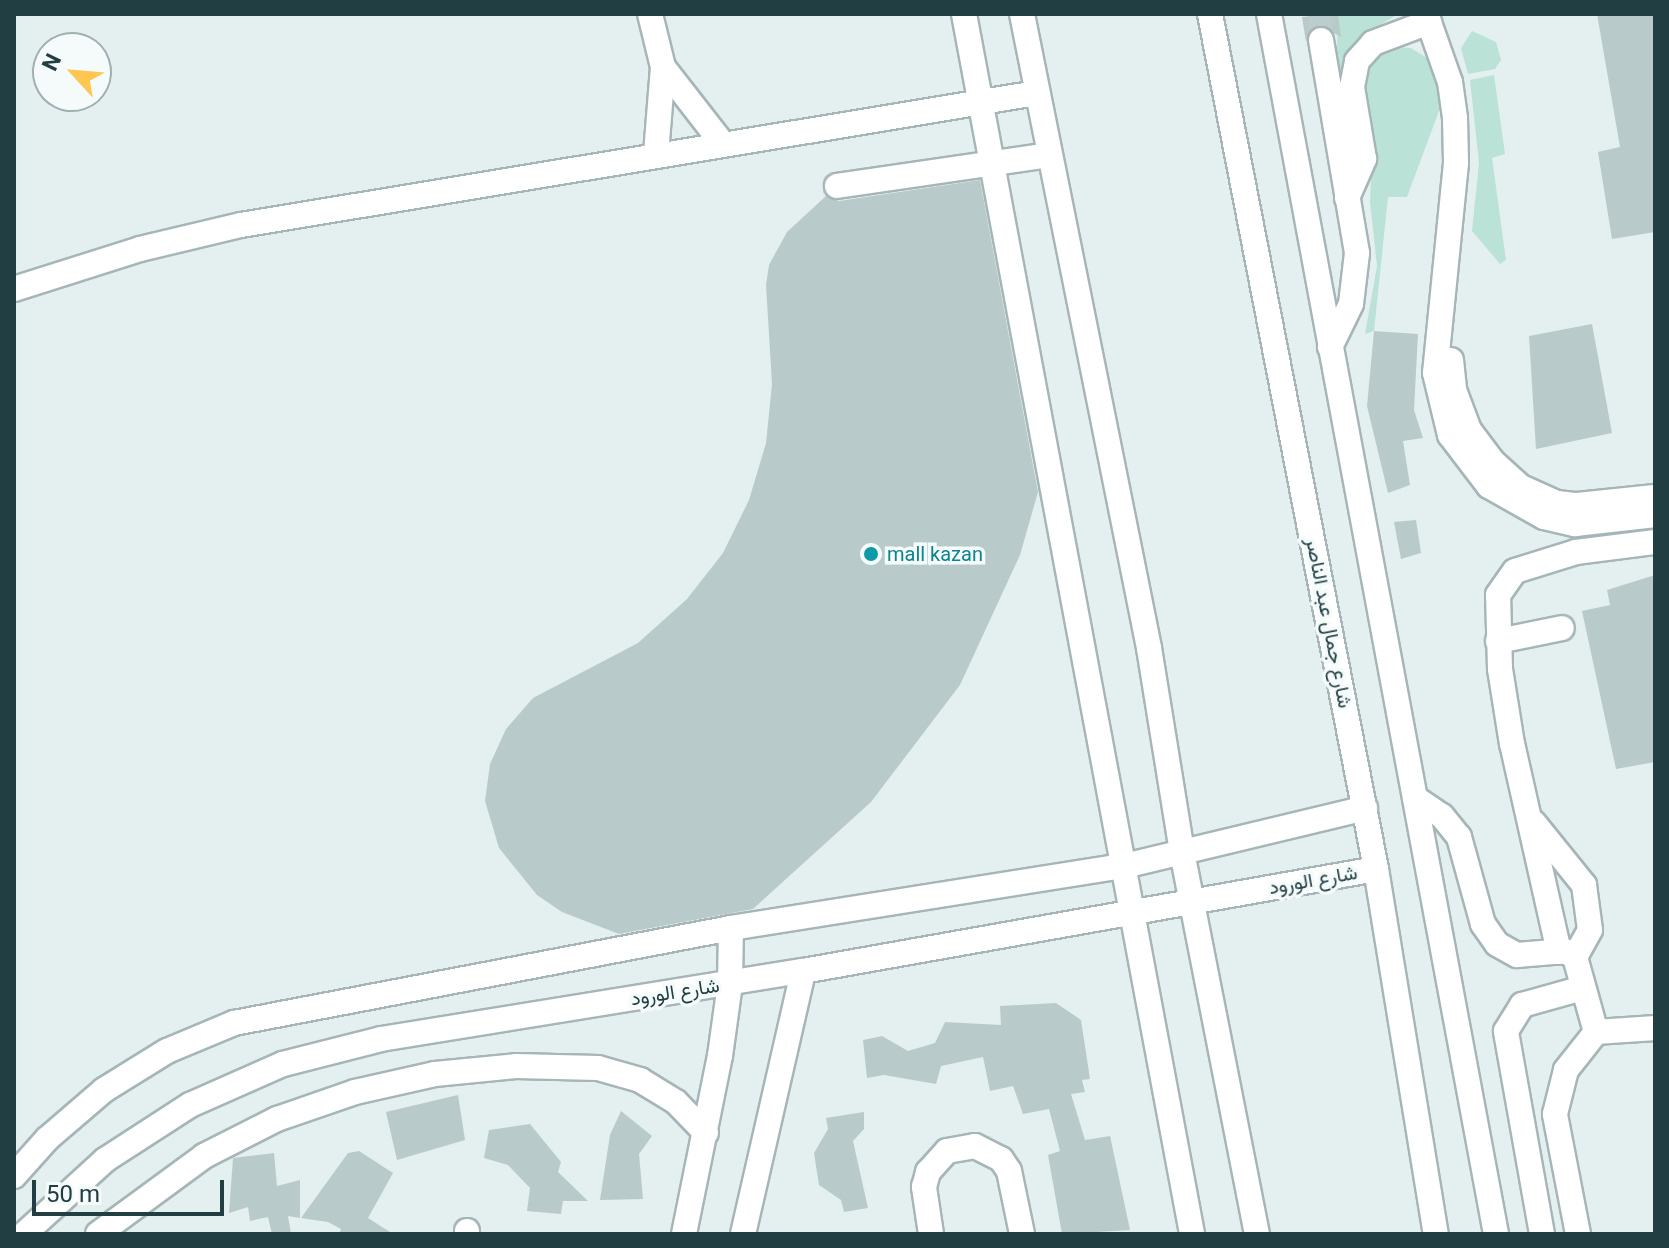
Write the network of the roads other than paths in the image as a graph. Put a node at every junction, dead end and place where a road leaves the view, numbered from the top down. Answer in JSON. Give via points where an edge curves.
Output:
{"nodes":[{"id":1,"x":650,"y":14,"type":"edge"},
{"id":2,"x":964,"y":14,"type":"edge"},
{"id":3,"x":1022,"y":14,"type":"edge"},
{"id":4,"x":1210,"y":14,"type":"edge"},
{"id":5,"x":1269,"y":14,"type":"edge"},
{"id":6,"x":1430,"y":17,"type":"edge"},
{"id":7,"x":1321,"y":40,"type":"tunnel mouth"},
{"id":8,"x":663,"y":67,"type":"junction"},
{"id":9,"x":1037,"y":93,"type":"junction"},
{"id":10,"x":981,"y":103,"type":"junction"},
{"id":11,"x":723,"y":144,"type":"junction"},
{"id":12,"x":656,"y":154,"type":"junction"},
{"id":13,"x":1049,"y":155,"type":"junction"},
{"id":14,"x":993,"y":164,"type":"junction"},
{"id":15,"x":837,"y":186,"type":"dead end"},
{"id":16,"x":1347,"y":198,"type":"junction"},
{"id":17,"x":14,"y":289,"type":"edge"},
{"id":18,"x":1330,"y":347,"type":"junction"},
{"id":19,"x":1655,"y":497,"type":"edge"},
{"id":20,"x":1655,"y":515,"type":"edge"},
{"id":21,"x":1655,"y":542,"type":"edge"},
{"id":22,"x":1562,"y":628,"type":"dead end"},
{"id":23,"x":1498,"y":641,"type":"junction"},
{"id":24,"x":1415,"y":798,"type":"junction"},
{"id":25,"x":1365,"y":808,"type":"junction"},
{"id":26,"x":1532,"y":822,"type":"junction"},
{"id":27,"x":1182,"y":852,"type":"junction"},
{"id":28,"x":1124,"y":866,"type":"junction"},
{"id":29,"x":1376,"y":869,"type":"junction"},
{"id":30,"x":1194,"y":902,"type":"junction"},
{"id":31,"x":1132,"y":915,"type":"junction"},
{"id":32,"x":731,"y":928,"type":"junction"},
{"id":33,"x":1567,"y":954,"type":"junction"},
{"id":34,"x":803,"y":971,"type":"junction"},
{"id":35,"x":730,"y":984,"type":"junction"},
{"id":36,"x":1583,"y":988,"type":"junction"},
{"id":37,"x":1655,"y":1028,"type":"edge"},
{"id":38,"x":1596,"y":1032,"type":"junction"},
{"id":39,"x":706,"y":1133,"type":"junction"},
{"id":40,"x":14,"y":1176,"type":"edge"},
{"id":41,"x":24,"y":1234,"type":"edge"},
{"id":42,"x":98,"y":1234,"type":"edge"},
{"id":43,"x":684,"y":1234,"type":"edge"},
{"id":44,"x":743,"y":1234,"type":"edge"},
{"id":45,"x":931,"y":1234,"type":"edge"},
{"id":46,"x":1022,"y":1234,"type":"edge"},
{"id":47,"x":1192,"y":1234,"type":"edge"},
{"id":48,"x":1257,"y":1234,"type":"edge"},
{"id":49,"x":1436,"y":1234,"type":"edge"},
{"id":50,"x":1496,"y":1234,"type":"edge"},
{"id":51,"x":1542,"y":1234,"type":"edge"},
{"id":52,"x":1578,"y":1234,"type":"edge"}],
"edges":[{"from":1,"to":8,"type":"street"},
{"from":2,"to":10,"type":"street"},
{"from":3,"to":9,"type":"street"},
{"from":4,"to":25,"type":"street","name":"شارع جمال عبد الناصر"},
{"from":5,"to":18,"type":"street"},
{"from":6,"to":16,"type":"street","via":[[1373,43],[1357,61],[1352,87],[1364,159]]},
{"from":6,"to":19,"type":"street","via":[[1460,80],[1466,131],[1451,365],[1469,430],[1492,461],[1538,497],[1577,505]]},
{"from":6,"to":20,"type":"street","via":[[1450,82],[1457,141],[1435,373],[1450,435],[1489,486],[1544,517],[1575,524]]},
{"from":7,"to":16,"type":"street"},
{"from":8,"to":11,"type":"street"},
{"from":8,"to":12,"type":"street"},
{"from":9,"to":10,"type":"street"},
{"from":9,"to":13,"type":"street"},
{"from":10,"to":11,"type":"street"},
{"from":10,"to":14,"type":"street"},
{"from":11,"to":12,"type":"street"},
{"from":12,"to":17,"type":"street","via":[[241,225],[140,249]]},
{"from":13,"to":14,"type":"street"},
{"from":13,"to":27,"type":"street","via":[[1149,648]]},
{"from":14,"to":15,"type":"street"},
{"from":14,"to":28,"type":"street"},
{"from":16,"to":18,"type":"street","via":[[1356,279],[1351,304]]},
{"from":18,"to":24,"type":"street"},
{"from":21,"to":23,"type":"street","via":[[1576,552],[1515,571],[1498,595]]},
{"from":22,"to":23,"type":"street"},
{"from":23,"to":26,"type":"street","via":[[1512,744]]},
{"from":24,"to":33,"type":"street","via":[[1442,816],[1459,837],[1483,924],[1497,944],[1529,957]]},
{"from":24,"to":50,"type":"street"},
{"from":25,"to":27,"type":"street"},
{"from":25,"to":29,"type":"street","name":"شارع جمال عبد الناصر"},
{"from":26,"to":33,"type":"street"},
{"from":26,"to":33,"type":"street","via":[[1584,885],[1590,930]]},
{"from":27,"to":28,"type":"street"},
{"from":27,"to":30,"type":"street"},
{"from":28,"to":31,"type":"street"},
{"from":28,"to":32,"type":"street"},
{"from":29,"to":30,"type":"street","name":"شارع الورود"},
{"from":29,"to":49,"type":"street","name":"شارع جمال عبد الناصر"},
{"from":30,"to":31,"type":"street","name":"شارع الورود"},
{"from":30,"to":48,"type":"street"},
{"from":31,"to":34,"type":"street","name":"شارع الورود"},
{"from":31,"to":47,"type":"street"},
{"from":32,"to":35,"type":"street"},
{"from":32,"to":40,"type":"street","via":[[234,1023],[167,1051],[104,1090]]},
{"from":33,"to":36,"type":"street"},
{"from":34,"to":35,"type":"street","name":"شارع الورود"},
{"from":34,"to":44,"type":"street"},
{"from":35,"to":39,"type":"street"},
{"from":35,"to":41,"type":"street","name":"شارع الورود","via":[[381,1039],[283,1064],[190,1105],[105,1160]]},
{"from":36,"to":38,"type":"street"},
{"from":36,"to":51,"type":"street","via":[[1522,1005],[1506,1031]]},
{"from":37,"to":38,"type":"street"},
{"from":38,"to":52,"type":"street","via":[[1566,1070],[1555,1114]]},
{"from":39,"to":42,"type":"street","via":[[664,1094],[640,1080],[598,1068],[516,1066],[435,1074],[355,1092],[277,1119],[204,1156]]},
{"from":39,"to":43,"type":"street"},
{"from":45,"to":46,"type":"street","via":[[924,1187],[928,1172],[947,1151],[975,1146],[1001,1159],[1009,1171]]}]}
